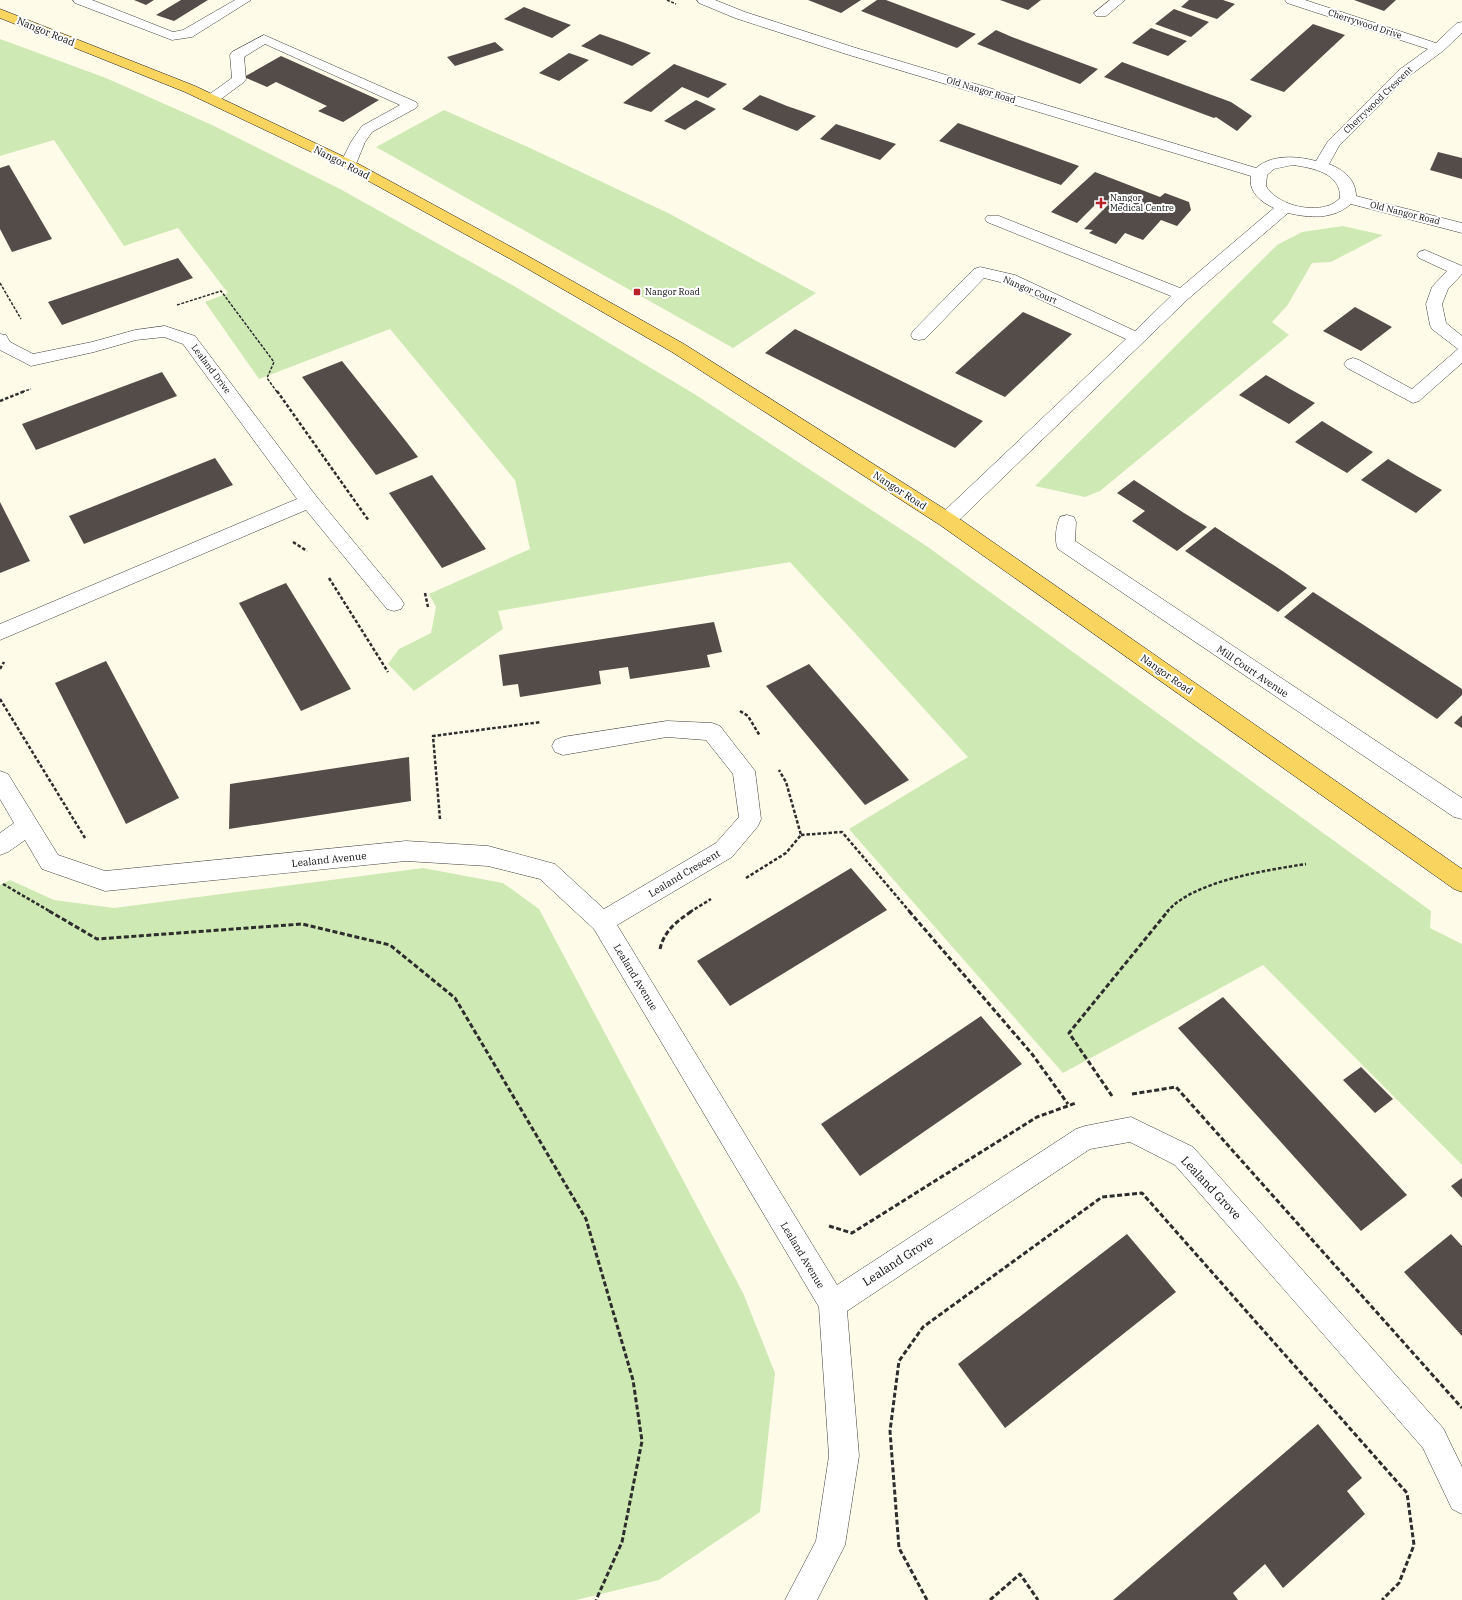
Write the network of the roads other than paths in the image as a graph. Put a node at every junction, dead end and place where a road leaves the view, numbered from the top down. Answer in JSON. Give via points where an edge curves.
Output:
{"nodes":[{"id":1,"x":80,"y":0,"type":"edge"},
{"id":2,"x":244,"y":0,"type":"edge"},
{"id":3,"x":704,"y":0,"type":"edge"},
{"id":4,"x":1118,"y":0,"type":"edge"},
{"id":5,"x":1292,"y":0,"type":"edge"},
{"id":6,"x":1101,"y":12,"type":"dead end"},
{"id":7,"x":0,"y":13,"type":"edge"},
{"id":8,"x":1462,"y":26,"type":"edge"},
{"id":9,"x":1438,"y":48,"type":"junction"},
{"id":10,"x":212,"y":99,"type":"junction"},
{"id":11,"x":348,"y":164,"type":"junction"},
{"id":12,"x":1321,"y":166,"type":"junction"},
{"id":13,"x":1259,"y":174,"type":"junction"},
{"id":14,"x":1348,"y":199,"type":"junction"},
{"id":15,"x":1285,"y":207,"type":"junction"},
{"id":16,"x":993,"y":219,"type":"dead end"},
{"id":17,"x":1462,"y":228,"type":"edge"},
{"id":18,"x":1425,"y":255,"type":"dead end"},
{"id":19,"x":1182,"y":295,"type":"junction"},
{"id":20,"x":919,"y":335,"type":"dead end"},
{"id":21,"x":1137,"y":338,"type":"junction"},
{"id":22,"x":0,"y":339,"type":"edge"},
{"id":23,"x":1462,"y":345,"type":"edge"},
{"id":24,"x":1462,"y":354,"type":"edge"},
{"id":25,"x":1353,"y":364,"type":"dead end"},
{"id":26,"x":309,"y":501,"type":"junction"},
{"id":27,"x":947,"y":520,"type":"junction"},
{"id":28,"x":1067,"y":522,"type":"dead end"},
{"id":29,"x":394,"y":604,"type":"dead end"},
{"id":30,"x":0,"y":632,"type":"edge"},
{"id":31,"x":563,"y":746,"type":"dead end"},
{"id":32,"x":0,"y":780,"type":"edge"},
{"id":33,"x":1462,"y":810,"type":"edge"},
{"id":34,"x":27,"y":826,"type":"junction"},
{"id":35,"x":0,"y":845,"type":"edge"},
{"id":36,"x":1462,"y":882,"type":"edge"},
{"id":37,"x":602,"y":922,"type":"junction"},
{"id":38,"x":833,"y":1304,"type":"junction"},
{"id":39,"x":1462,"y":1499,"type":"edge"},
{"id":40,"x":800,"y":1600,"type":"edge"}],
"edges":[{"from":1,"to":2,"type":"street","via":[[172,36],[187,34]]},
{"from":3,"to":13,"type":"street","name":"Old Nangor Road","via":[[740,15],[851,51]]},
{"from":4,"to":6,"type":"street"},
{"from":5,"to":9,"type":"street","name":"Cherrywood Drive"},
{"from":7,"to":10,"type":"main road","name":"Nangor Road"},
{"from":8,"to":9,"type":"street","name":"Cherrywood Crescent"},
{"from":9,"to":12,"type":"street","name":"Cherrywood Crescent","via":[[1404,73],[1333,144]]},
{"from":10,"to":11,"type":"main road","name":"Nangor Road"},
{"from":10,"to":11,"type":"street","via":[[239,79],[237,55],[264,39],[411,105],[367,129]]},
{"from":11,"to":27,"type":"main road","name":"Nangor Road","via":[[678,348]]},
{"from":12,"to":13,"type":"street","via":[[1307,162],[1280,162],[1269,165]]},
{"from":12,"to":14,"type":"street","via":[[1342,179],[1348,187]]},
{"from":13,"to":15,"type":"street","via":[[1258,185],[1263,194]]},
{"from":14,"to":15,"type":"street","via":[[1338,208],[1327,211],[1298,211]]},
{"from":14,"to":17,"type":"street","name":"Old Nangor Road"},
{"from":15,"to":19,"type":"street"},
{"from":16,"to":19,"type":"street"},
{"from":18,"to":23,"type":"street","via":[[1457,270],[1440,287],[1434,304],[1438,325]]},
{"from":19,"to":21,"type":"street"},
{"from":20,"to":21,"type":"street","name":"Nangor Court","via":[[980,272],[1009,279]]},
{"from":21,"to":27,"type":"street"},
{"from":22,"to":26,"type":"street","name":"Lealand Drive","via":[[3,345],[31,360],[94,347],[135,335],[165,331],[189,340]]},
{"from":24,"to":25,"type":"street","via":[[1413,397]]},
{"from":26,"to":29,"type":"street","name":"Lealand Drive"},
{"from":26,"to":30,"type":"street"},
{"from":27,"to":36,"type":"main road","name":"Nangor Road"},
{"from":28,"to":33,"type":"street","name":"Mill Court Avenue","via":[[1065,544]]},
{"from":31,"to":37,"type":"street","name":"Lealand Crescent","via":[[667,729],[712,732],[744,771],[750,819],[724,850]]},
{"from":32,"to":34,"type":"street","name":"Lealand Avenue"},
{"from":34,"to":35,"type":"street"},
{"from":34,"to":37,"type":"street","name":"Lealand Avenue","via":[[50,862],[105,881],[406,851],[488,856],[547,871]]},
{"from":37,"to":38,"type":"street","name":"Lealand Avenue"},
{"from":38,"to":39,"type":"street","name":"Lealand Grove","via":[[1085,1138],[1131,1129],[1184,1156],[1434,1438]]},
{"from":38,"to":40,"type":"street","name":"Lealand Avenue","via":[[844,1456],[830,1545]]}]}
